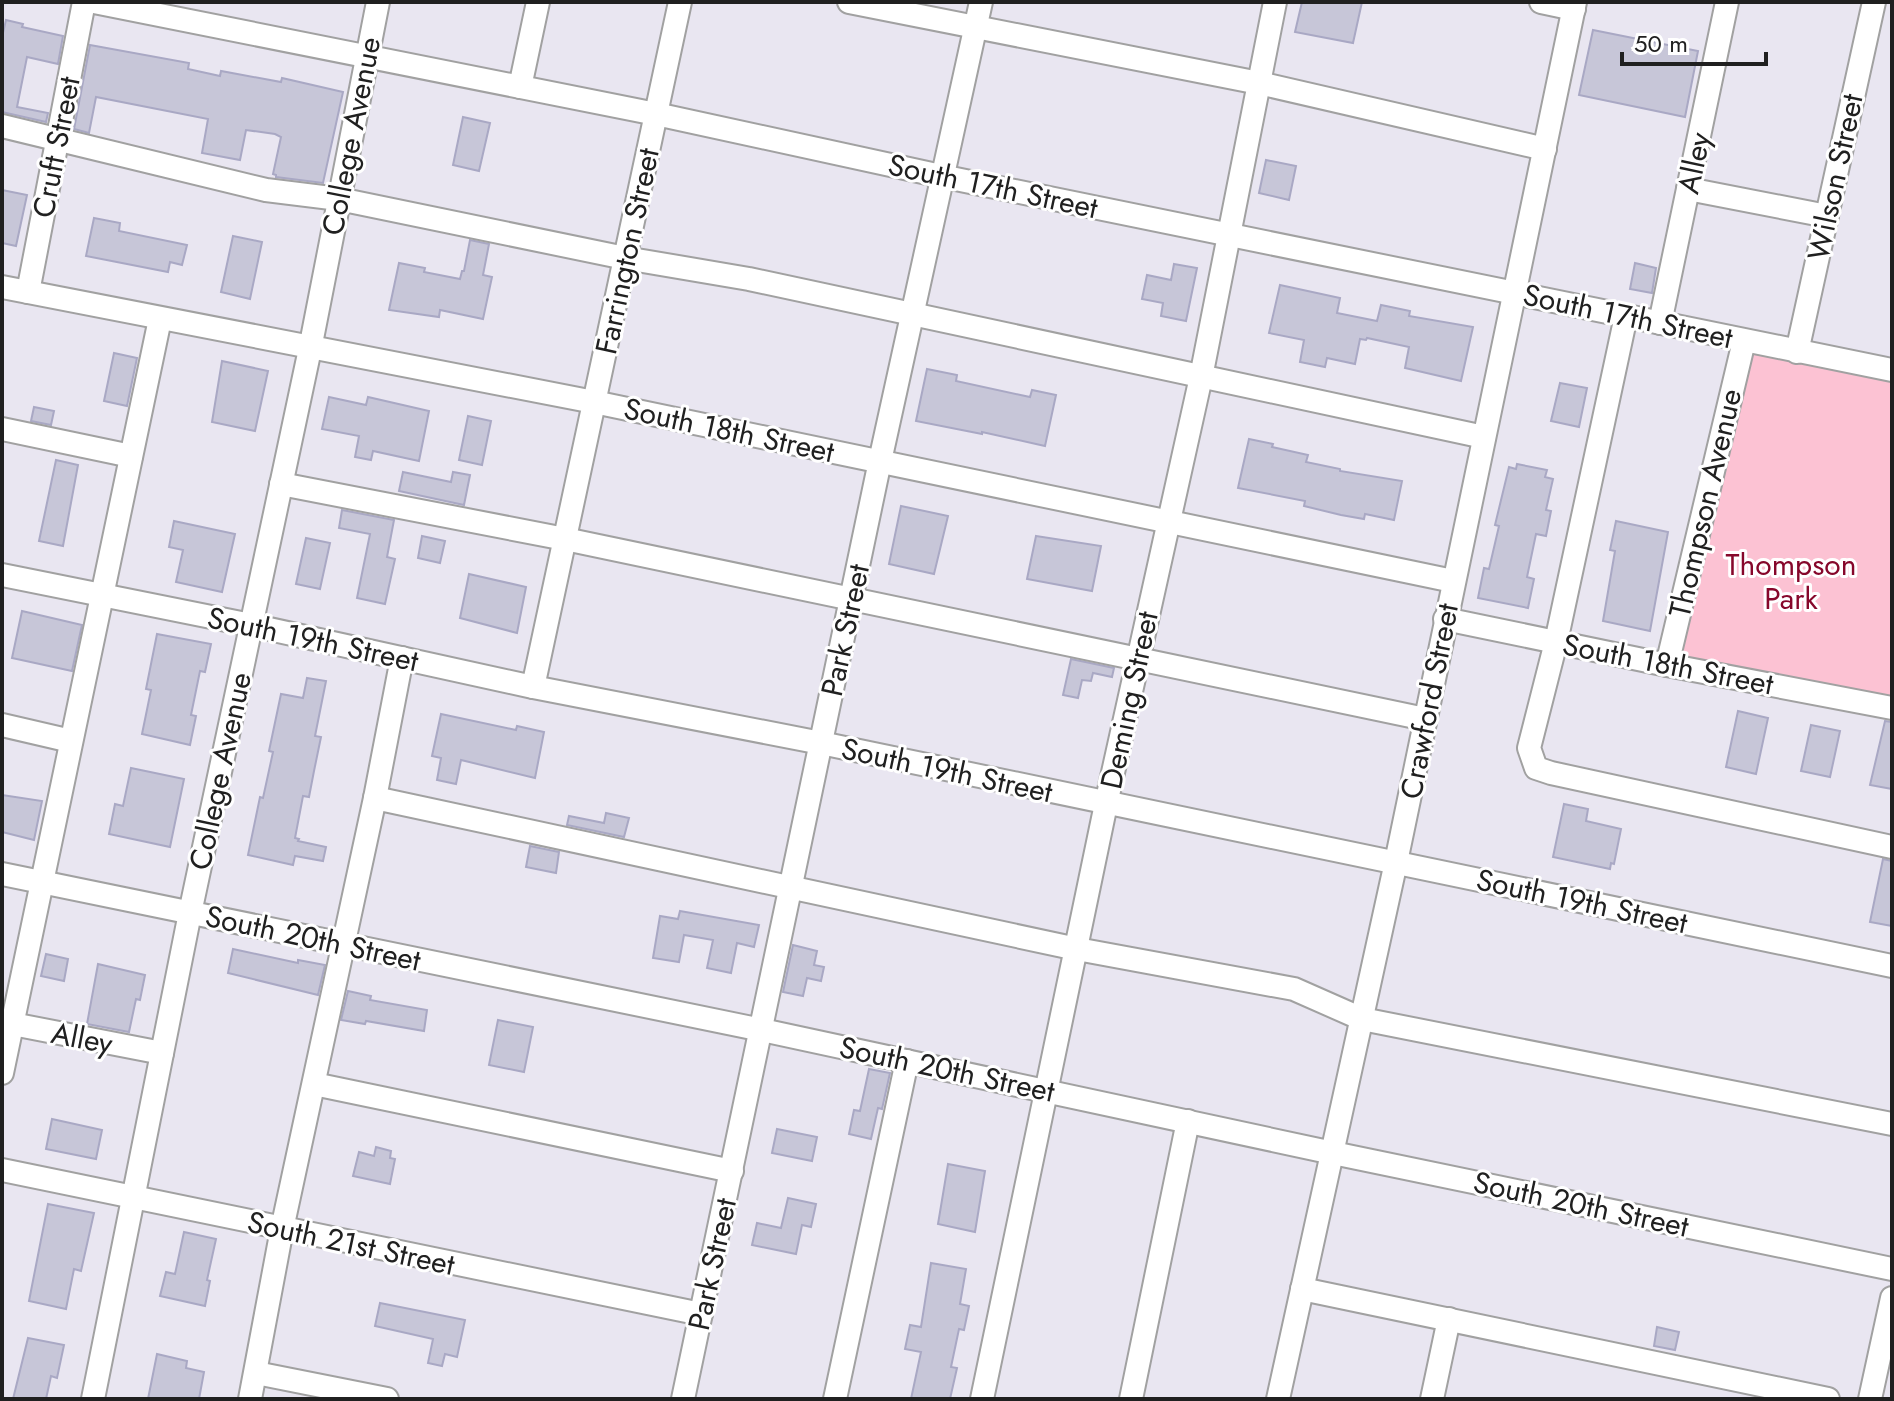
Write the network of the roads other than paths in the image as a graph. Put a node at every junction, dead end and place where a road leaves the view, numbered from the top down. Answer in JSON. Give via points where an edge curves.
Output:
{"nodes":[{"id":1,"x":84,"y":2,"type":"edge"},
{"id":2,"x":94,"y":2,"type":"edge"},
{"id":3,"x":378,"y":2,"type":"edge"},
{"id":4,"x":538,"y":2,"type":"edge"},
{"id":5,"x":680,"y":2,"type":"edge"},
{"id":6,"x":849,"y":2,"type":"edge"},
{"id":7,"x":981,"y":2,"type":"edge"},
{"id":8,"x":1275,"y":2,"type":"edge"},
{"id":9,"x":1541,"y":2,"type":"edge"},
{"id":10,"x":1727,"y":2,"type":"edge"},
{"id":11,"x":1874,"y":2,"type":"edge"},
{"id":12,"x":1575,"y":5,"type":"edge"},
{"id":13,"x":975,"y":29,"type":"junction"},
{"id":14,"x":367,"y":56,"type":"junction"},
{"id":15,"x":1259,"y":83,"type":"junction"},
{"id":16,"x":520,"y":87,"type":"junction"},
{"id":17,"x":656,"y":114,"type":"junction"},
{"id":18,"x":2,"y":126,"type":"edge"},
{"id":19,"x":57,"y":138,"type":"junction"},
{"id":20,"x":1545,"y":149,"type":"junction"},
{"id":21,"x":941,"y":176,"type":"junction"},
{"id":22,"x":1688,"y":189,"type":"junction"},
{"id":23,"x":339,"y":199,"type":"junction"},
{"id":24,"x":1827,"y":216,"type":"junction"},
{"id":25,"x":1228,"y":234,"type":"junction"},
{"id":26,"x":625,"y":258,"type":"junction"},
{"id":27,"x":2,"y":287,"type":"edge"},
{"id":28,"x":28,"y":292,"type":"junction"},
{"id":29,"x":1515,"y":292,"type":"junction"},
{"id":30,"x":911,"y":315,"type":"junction"},
{"id":31,"x":1626,"y":316,"type":"junction"},
{"id":32,"x":160,"y":319,"type":"junction"},
{"id":33,"x":1660,"y":323,"type":"junction"},
{"id":34,"x":1744,"y":341,"type":"junction"},
{"id":35,"x":310,"y":349,"type":"junction"},
{"id":36,"x":1797,"y":352,"type":"junction"},
{"id":37,"x":1892,"y":370,"type":"edge"},
{"id":38,"x":1201,"y":377,"type":"junction"},
{"id":39,"x":594,"y":402,"type":"junction"},
{"id":40,"x":2,"y":429,"type":"edge"},
{"id":41,"x":1484,"y":437,"type":"junction"},
{"id":42,"x":131,"y":456,"type":"junction"},
{"id":43,"x":880,"y":461,"type":"junction"},
{"id":44,"x":281,"y":484,"type":"junction"},
{"id":45,"x":1168,"y":521,"type":"junction"},
{"id":46,"x":565,"y":539,"type":"junction"},
{"id":47,"x":2,"y":575,"type":"edge"},
{"id":48,"x":1453,"y":581,"type":"junction"},
{"id":49,"x":102,"y":595,"type":"junction"},
{"id":50,"x":851,"y":600,"type":"junction"},
{"id":51,"x":1445,"y":619,"type":"junction"},
{"id":52,"x":251,"y":625,"type":"junction"},
{"id":53,"x":1556,"y":642,"type":"junction"},
{"id":54,"x":402,"y":658,"type":"junction"},
{"id":55,"x":1138,"y":659,"type":"junction"},
{"id":56,"x":1667,"y":665,"type":"junction"},
{"id":57,"x":533,"y":687,"type":"junction"},
{"id":58,"x":1892,"y":708,"type":"edge"},
{"id":59,"x":1425,"y":719,"type":"junction"},
{"id":60,"x":2,"y":725,"type":"edge"},
{"id":61,"x":71,"y":741,"type":"junction"},
{"id":62,"x":821,"y":743,"type":"junction"},
{"id":63,"x":375,"y":798,"type":"junction"},
{"id":64,"x":1106,"y":804,"type":"junction"},
{"id":65,"x":1892,"y":847,"type":"edge"},
{"id":66,"x":1396,"y":862,"type":"junction"},
{"id":67,"x":2,"y":874,"type":"edge"},
{"id":68,"x":42,"y":882,"type":"junction"},
{"id":69,"x":792,"y":888,"type":"junction"},
{"id":70,"x":190,"y":913,"type":"junction"},
{"id":71,"x":344,"y":944,"type":"junction"},
{"id":72,"x":1077,"y":949,"type":"junction"},
{"id":73,"x":1892,"y":966,"type":"edge"},
{"id":74,"x":1362,"y":1019,"type":"junction"},
{"id":75,"x":7,"y":1023,"type":"edge"},
{"id":76,"x":762,"y":1030,"type":"junction"},
{"id":77,"x":162,"y":1053,"type":"junction"},
{"id":78,"x":907,"y":1061,"type":"junction"},
{"id":79,"x":2,"y":1073,"type":"edge"},
{"id":80,"x":314,"y":1084,"type":"junction"},
{"id":81,"x":1048,"y":1090,"type":"junction"},
{"id":82,"x":1188,"y":1121,"type":"junction"},
{"id":83,"x":1892,"y":1124,"type":"edge"},
{"id":84,"x":1333,"y":1153,"type":"junction"},
{"id":85,"x":2,"y":1170,"type":"edge"},
{"id":86,"x":732,"y":1171,"type":"junction"},
{"id":87,"x":134,"y":1197,"type":"junction"},
{"id":88,"x":282,"y":1229,"type":"junction"},
{"id":89,"x":1892,"y":1269,"type":"edge"},
{"id":90,"x":1302,"y":1289,"type":"junction"},
{"id":91,"x":1892,"y":1298,"type":"edge"},
{"id":92,"x":701,"y":1314,"type":"junction"},
{"id":93,"x":1449,"y":1319,"type":"junction"},
{"id":94,"x":256,"y":1373,"type":"junction"},
{"id":95,"x":93,"y":1399,"type":"edge"},
{"id":96,"x":250,"y":1399,"type":"edge"},
{"id":97,"x":387,"y":1399,"type":"edge"},
{"id":98,"x":683,"y":1399,"type":"edge"},
{"id":99,"x":835,"y":1399,"type":"edge"},
{"id":100,"x":982,"y":1399,"type":"edge"},
{"id":101,"x":1131,"y":1399,"type":"edge"},
{"id":102,"x":1278,"y":1399,"type":"edge"},
{"id":103,"x":1432,"y":1399,"type":"edge"},
{"id":104,"x":1828,"y":1399,"type":"edge"},
{"id":105,"x":1870,"y":1399,"type":"edge"}],
"edges":[{"from":1,"to":19,"type":"street","name":"Cruft Street"},
{"from":2,"to":14,"type":"street","name":"South 17th Street"},
{"from":3,"to":14,"type":"street","name":"College Avenue"},
{"from":4,"to":16,"type":"street"},
{"from":5,"to":17,"type":"street","name":"Farrington Street"},
{"from":6,"to":13,"type":"street"},
{"from":7,"to":13,"type":"street","name":"Park Street"},
{"from":8,"to":15,"type":"street","name":"Deming Street"},
{"from":9,"to":12,"type":"street"},
{"from":10,"to":22,"type":"street","name":"Alley"},
{"from":11,"to":24,"type":"street","name":"Wilson Street"},
{"from":12,"to":20,"type":"street","name":"Crawford Street"},
{"from":13,"to":15,"type":"street"},
{"from":13,"to":21,"type":"street","name":"Park Street"},
{"from":14,"to":16,"type":"street","name":"South 17th Street"},
{"from":14,"to":23,"type":"street","name":"College Avenue"},
{"from":15,"to":20,"type":"street"},
{"from":15,"to":25,"type":"street","name":"Deming Street"},
{"from":16,"to":17,"type":"street","name":"South 17th Street"},
{"from":17,"to":21,"type":"street","name":"South 17th Street"},
{"from":17,"to":26,"type":"street","name":"Farrington Street"},
{"from":18,"to":19,"type":"street"},
{"from":19,"to":23,"type":"street","via":[[266,190]]},
{"from":19,"to":28,"type":"street","name":"Cruft Street"},
{"from":20,"to":29,"type":"street","name":"Crawford Street"},
{"from":21,"to":25,"type":"street","name":"South 17th Street"},
{"from":21,"to":30,"type":"street","name":"Park Street"},
{"from":22,"to":24,"type":"street"},
{"from":22,"to":33,"type":"street","name":"Alley"},
{"from":23,"to":26,"type":"street"},
{"from":23,"to":35,"type":"street","name":"College Avenue"},
{"from":24,"to":36,"type":"street","name":"Wilson Street"},
{"from":25,"to":29,"type":"street","name":"South 17th Street"},
{"from":25,"to":38,"type":"street","name":"Deming Street"},
{"from":26,"to":30,"type":"street"},
{"from":26,"to":39,"type":"street","name":"Farrington Street"},
{"from":27,"to":28,"type":"street","name":"South 18th Street"},
{"from":28,"to":32,"type":"street","name":"South 18th Street"},
{"from":29,"to":31,"type":"street","name":"South 17th Street"},
{"from":29,"to":41,"type":"street","name":"Crawford Street"},
{"from":30,"to":38,"type":"street"},
{"from":30,"to":43,"type":"street","name":"Park Street"},
{"from":31,"to":33,"type":"street","name":"South 17th Street"},
{"from":31,"to":53,"type":"street"},
{"from":32,"to":35,"type":"street","name":"South 18th Street"},
{"from":32,"to":42,"type":"street"},
{"from":33,"to":34,"type":"street","name":"South 17th Street"},
{"from":34,"to":36,"type":"street","name":"South 17th Street"},
{"from":34,"to":56,"type":"street","name":"Thompson Avenue"},
{"from":35,"to":39,"type":"street","name":"South 18th Street"},
{"from":35,"to":44,"type":"street","name":"College Avenue"},
{"from":36,"to":37,"type":"street","name":"South 17th Street"},
{"from":38,"to":41,"type":"street"},
{"from":38,"to":45,"type":"street","name":"Deming Street"},
{"from":39,"to":43,"type":"street","name":"South 18th Street"},
{"from":39,"to":46,"type":"street","name":"Farrington Street"},
{"from":40,"to":42,"type":"street"},
{"from":41,"to":48,"type":"street","name":"Crawford Street"},
{"from":42,"to":49,"type":"street"},
{"from":43,"to":45,"type":"street","name":"South 18th Street"},
{"from":43,"to":50,"type":"street","name":"Park Street"},
{"from":44,"to":46,"type":"street"},
{"from":44,"to":52,"type":"street","name":"College Avenue"},
{"from":45,"to":48,"type":"street","name":"South 18th Street"},
{"from":45,"to":55,"type":"street","name":"Deming Street"},
{"from":46,"to":50,"type":"street"},
{"from":46,"to":57,"type":"street","name":"Farrington Street"},
{"from":47,"to":49,"type":"street","name":"South 19th Street"},
{"from":48,"to":51,"type":"street","name":"Crawford Street"},
{"from":49,"to":52,"type":"street","name":"South 19th Street"},
{"from":49,"to":61,"type":"street"},
{"from":50,"to":55,"type":"street"},
{"from":50,"to":62,"type":"street","name":"Park Street"},
{"from":51,"to":53,"type":"street","name":"South 18th Street"},
{"from":51,"to":59,"type":"street","name":"Crawford Street"},
{"from":52,"to":54,"type":"street","name":"South 19th Street"},
{"from":52,"to":70,"type":"street","name":"College Avenue"},
{"from":53,"to":56,"type":"street","name":"South 18th Street"},
{"from":53,"to":65,"type":"street","via":[[1529,748],[1536,768]]},
{"from":54,"to":57,"type":"street","name":"South 19th Street"},
{"from":54,"to":63,"type":"street"},
{"from":55,"to":59,"type":"street"},
{"from":55,"to":64,"type":"street","name":"Deming Street"},
{"from":56,"to":58,"type":"street","name":"South 18th Street"},
{"from":57,"to":62,"type":"street","name":"South 19th Street"},
{"from":59,"to":66,"type":"street","name":"Crawford Street"},
{"from":60,"to":61,"type":"street"},
{"from":61,"to":68,"type":"street"},
{"from":62,"to":64,"type":"street","name":"South 19th Street"},
{"from":62,"to":69,"type":"street","name":"Park Street"},
{"from":63,"to":69,"type":"street"},
{"from":63,"to":71,"type":"street"},
{"from":64,"to":66,"type":"street","name":"South 19th Street"},
{"from":64,"to":72,"type":"street","name":"Deming Street"},
{"from":66,"to":73,"type":"street","name":"South 19th Street"},
{"from":66,"to":74,"type":"street","name":"Crawford Street"},
{"from":67,"to":68,"type":"street","name":"South 20th Street"},
{"from":68,"to":70,"type":"street","name":"South 20th Street"},
{"from":68,"to":75,"type":"street"},
{"from":69,"to":72,"type":"street"},
{"from":69,"to":76,"type":"street","name":"Park Street"},
{"from":70,"to":71,"type":"street","name":"South 20th Street"},
{"from":70,"to":77,"type":"street","name":"College Avenue"},
{"from":71,"to":76,"type":"street","name":"South 20th Street"},
{"from":71,"to":80,"type":"street"},
{"from":72,"to":74,"type":"street","via":[[1294,989]]},
{"from":72,"to":81,"type":"street","name":"Deming Street"},
{"from":74,"to":83,"type":"street"},
{"from":74,"to":84,"type":"street","name":"Crawford Street"},
{"from":75,"to":77,"type":"street","name":"Alley"},
{"from":75,"to":79,"type":"street"},
{"from":76,"to":78,"type":"street","name":"South 20th Street"},
{"from":76,"to":86,"type":"street","name":"Park Street"},
{"from":77,"to":87,"type":"street","name":"College Avenue"},
{"from":78,"to":81,"type":"street","name":"South 20th Street"},
{"from":78,"to":99,"type":"street"},
{"from":80,"to":86,"type":"street"},
{"from":80,"to":88,"type":"street"},
{"from":81,"to":82,"type":"street","name":"South 20th Street"},
{"from":81,"to":100,"type":"street","name":"Deming Street"},
{"from":82,"to":84,"type":"street","name":"South 20th Street"},
{"from":82,"to":101,"type":"street"},
{"from":84,"to":89,"type":"street","name":"South 20th Street"},
{"from":84,"to":90,"type":"street","name":"Crawford Street"},
{"from":85,"to":87,"type":"street","name":"South 21st Street"},
{"from":86,"to":92,"type":"street","name":"Park Street"},
{"from":87,"to":88,"type":"street","name":"South 21st Street"},
{"from":87,"to":95,"type":"street","name":"College Avenue"},
{"from":88,"to":92,"type":"street","name":"South 21st Street"},
{"from":88,"to":94,"type":"street"},
{"from":90,"to":93,"type":"street"},
{"from":90,"to":102,"type":"street","name":"Crawford Street"},
{"from":91,"to":105,"type":"street"},
{"from":92,"to":98,"type":"street","name":"Park Street"},
{"from":93,"to":103,"type":"street"},
{"from":93,"to":104,"type":"street"},
{"from":94,"to":96,"type":"street"},
{"from":94,"to":97,"type":"street"}]}
